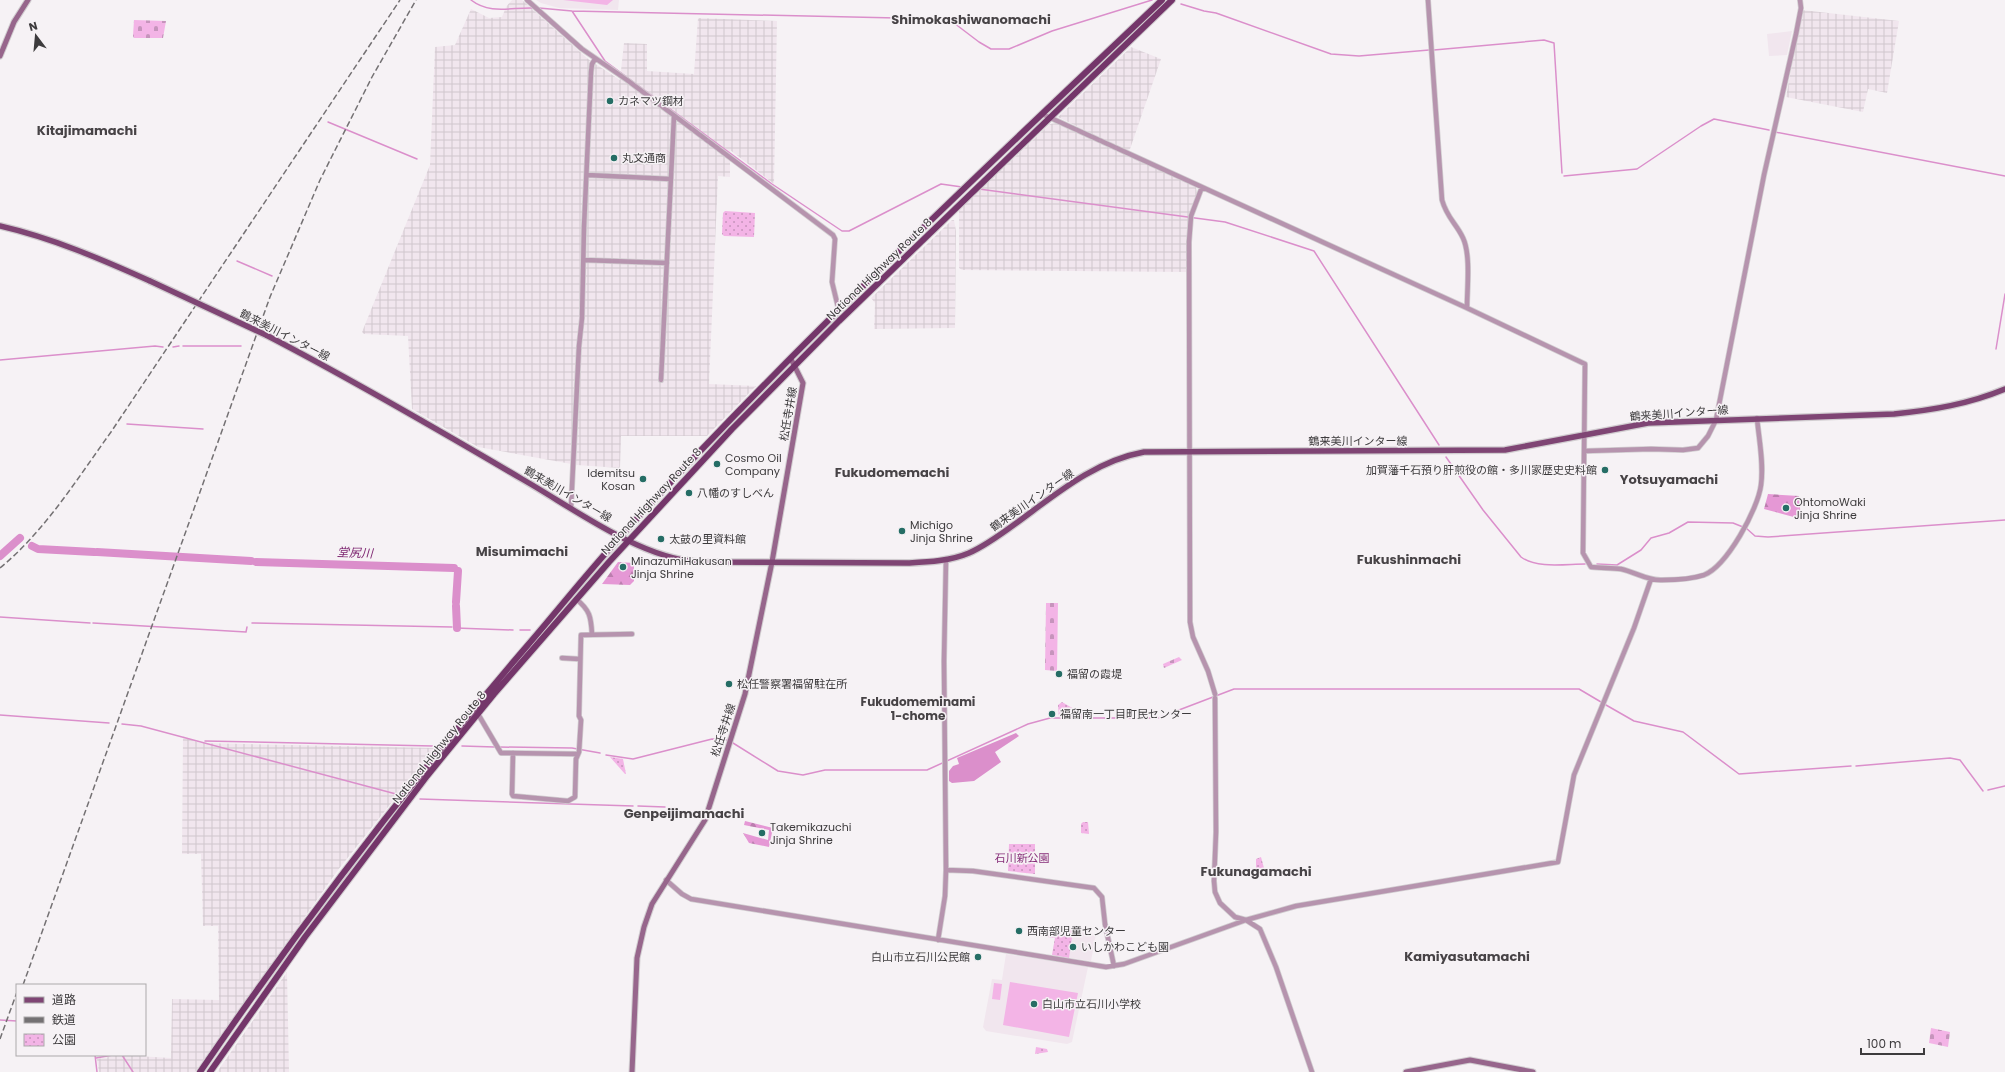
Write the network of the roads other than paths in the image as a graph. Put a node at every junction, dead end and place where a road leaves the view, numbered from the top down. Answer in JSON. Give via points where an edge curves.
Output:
{"nodes":[{"id":1,"x":28,"y":0,"type":"edge"},
{"id":2,"x":527,"y":0,"type":"edge"},
{"id":3,"x":1162,"y":0,"type":"edge"},
{"id":4,"x":1172,"y":0,"type":"edge"},
{"id":5,"x":1428,"y":0,"type":"edge"},
{"id":6,"x":1800,"y":0,"type":"edge"},
{"id":7,"x":0,"y":56,"type":"edge"},
{"id":8,"x":595,"y":60,"type":"junction"},
{"id":9,"x":1042,"y":114,"type":"junction"},
{"id":10,"x":674,"y":116,"type":"junction"},
{"id":11,"x":1050,"y":117,"type":"junction"},
{"id":12,"x":587,"y":175,"type":"junction"},
{"id":13,"x":670,"y":179,"type":"junction"},
{"id":14,"x":1202,"y":187,"type":"junction"},
{"id":15,"x":0,"y":226,"type":"edge"},
{"id":16,"x":584,"y":260,"type":"junction"},
{"id":17,"x":667,"y":263,"type":"junction"},
{"id":18,"x":1467,"y":308,"type":"junction"},
{"id":19,"x":839,"y":311,"type":"junction"},
{"id":20,"x":791,"y":359,"type":"junction"},
{"id":21,"x":795,"y":366,"type":"junction"},
{"id":22,"x":661,"y":380,"type":"dead end"},
{"id":23,"x":2005,"y":389,"type":"edge"},
{"id":24,"x":1757,"y":418,"type":"junction"},
{"id":25,"x":1716,"y":420,"type":"junction"},
{"id":26,"x":1585,"y":434,"type":"junction"},
{"id":27,"x":1189,"y":450,"type":"junction"},
{"id":28,"x":1585,"y":452,"type":"junction"},
{"id":29,"x":571,"y":507,"type":"junction"},
{"id":30,"x":620,"y":536,"type":"junction"},
{"id":31,"x":629,"y":541,"type":"junction"},
{"id":32,"x":946,"y":559,"type":"junction"},
{"id":33,"x":772,"y":562,"type":"junction"},
{"id":34,"x":1651,"y":579,"type":"junction"},
{"id":35,"x":576,"y":599,"type":"junction"},
{"id":36,"x":592,"y":634,"type":"junction"},
{"id":37,"x":632,"y":634,"type":"dead end"},
{"id":38,"x":562,"y":658,"type":"dead end"},
{"id":39,"x":579,"y":659,"type":"junction"},
{"id":40,"x":478,"y":714,"type":"junction"},
{"id":41,"x":579,"y":751,"type":"junction"},
{"id":42,"x":513,"y":753,"type":"junction"},
{"id":43,"x":946,"y":870,"type":"junction"},
{"id":44,"x":666,"y":880,"type":"junction"},
{"id":45,"x":1246,"y":920,"type":"junction"},
{"id":46,"x":938,"y":940,"type":"junction"},
{"id":47,"x":1114,"y":966,"type":"junction"},
{"id":48,"x":1519,"y":1070,"type":"edge"},
{"id":49,"x":200,"y":1072,"type":"edge"},
{"id":50,"x":210,"y":1072,"type":"edge"},
{"id":51,"x":632,"y":1072,"type":"edge"},
{"id":52,"x":1312,"y":1072,"type":"edge"},
{"id":53,"x":1406,"y":1072,"type":"edge"},
{"id":54,"x":1533,"y":1072,"type":"edge"}],
"edges":[{"from":1,"to":7,"type":"main road","via":[[14,22]]},
{"from":2,"to":8,"type":"street"},
{"from":3,"to":9,"type":"highway","name":"National Highway Route 8"},
{"from":4,"to":11,"type":"highway","name":"National Highway Route 8"},
{"from":5,"to":18,"type":"street","via":[[1442,200],[1446,213],[1464,238]]},
{"from":6,"to":25,"type":"street","via":[[1796,34],[1765,170]]},
{"from":8,"to":10,"type":"street","via":[[627,80]]},
{"from":8,"to":12,"type":"street","via":[[591,72]]},
{"from":9,"to":11,"type":"street"},
{"from":9,"to":19,"type":"highway","name":"National Highway Route 8"},
{"from":10,"to":13,"type":"street"},
{"from":10,"to":19,"type":"street","via":[[833,235],[835,239],[832,282]]},
{"from":11,"to":14,"type":"street"},
{"from":11,"to":21,"type":"highway","name":"National Highway Route 8"},
{"from":12,"to":13,"type":"street"},
{"from":12,"to":16,"type":"street"},
{"from":13,"to":17,"type":"street"},
{"from":14,"to":18,"type":"street"},
{"from":14,"to":27,"type":"street","via":[[1191,218]]},
{"from":15,"to":29,"type":"main road","name":"鶴来美川インター線","bridge":true,"via":[[30,233],[103,260],[266,335]]},
{"from":16,"to":17,"type":"street"},
{"from":16,"to":29,"type":"street"},
{"from":17,"to":22,"type":"street"},
{"from":18,"to":26,"type":"street","via":[[1585,364]]},
{"from":19,"to":20,"type":"highway","name":"National Highway Route 8"},
{"from":20,"to":21,"type":"main road","name":"松任寺井線"},
{"from":20,"to":30,"type":"highway","name":"National Highway Route 8"},
{"from":21,"to":31,"type":"highway","name":"National Highway Route 8"},
{"from":21,"to":33,"type":"main road","name":"松任寺井線","via":[[803,383]]},
{"from":23,"to":24,"type":"main road","name":"鶴来美川インター線","via":[[1965,403],[1932,410],[1894,414]]},
{"from":24,"to":25,"type":"main road","name":"鶴来美川インター線"},
{"from":24,"to":34,"type":"street","via":[[1761,484],[1758,502],[1746,526],[1723,560],[1705,575]]},
{"from":25,"to":26,"type":"main road","name":"鶴来美川インター線","via":[[1648,423]]},
{"from":25,"to":28,"type":"street","via":[[1698,448]]},
{"from":26,"to":27,"type":"main road","name":"鶴来美川インター線","via":[[1498,450]]},
{"from":26,"to":28,"type":"street"},
{"from":27,"to":32,"type":"main road","name":"鶴来美川インター線","via":[[1144,452],[1110,460],[990,542],[967,554]]},
{"from":27,"to":45,"type":"street","via":[[1190,622],[1215,696],[1215,892],[1220,903],[1235,917]]},
{"from":28,"to":34,"type":"street","via":[[1583,553],[1591,567],[1621,569]]},
{"from":29,"to":30,"type":"main road","name":"鶴来美川インター線"},
{"from":30,"to":31,"type":"main road","name":"鶴来美川インター線"},
{"from":30,"to":49,"type":"highway","name":"National Highway Route 8","via":[[490,689],[397,804],[313,914]]},
{"from":31,"to":33,"type":"main road","name":"鶴来美川インター線","via":[[660,556],[678,561]]},
{"from":31,"to":35,"type":"highway","name":"National Highway Route 8"},
{"from":32,"to":33,"type":"main road","name":"鶴来美川インター線","via":[[909,563]]},
{"from":32,"to":43,"type":"street"},
{"from":33,"to":44,"type":"main road","name":"松任寺井線","via":[[745,694],[705,820]]},
{"from":34,"to":45,"type":"street","via":[[1634,628],[1574,775],[1558,862],[1296,906]]},
{"from":35,"to":36,"type":"street","via":[[586,608]]},
{"from":35,"to":40,"type":"highway","name":"National Highway Route 8"},
{"from":36,"to":37,"type":"street"},
{"from":36,"to":39,"type":"street","via":[[581,635]]},
{"from":38,"to":39,"type":"street"},
{"from":39,"to":41,"type":"street"},
{"from":40,"to":42,"type":"street","via":[[501,753]]},
{"from":40,"to":50,"type":"highway","name":"National Highway Route 8","via":[[427,776],[305,937]]},
{"from":41,"to":42,"type":"street"},
{"from":41,"to":42,"type":"street","via":[[576,759],[575,797],[568,801],[513,796]]},
{"from":43,"to":46,"type":"street"},
{"from":43,"to":47,"type":"street","via":[[973,871],[1094,888],[1102,897]]},
{"from":44,"to":46,"type":"street","via":[[691,899]]},
{"from":44,"to":51,"type":"main road","name":"松任寺井線","via":[[652,904],[637,958]]},
{"from":45,"to":47,"type":"street","via":[[1141,959]]},
{"from":45,"to":52,"type":"street","via":[[1260,929],[1279,974]]},
{"from":46,"to":47,"type":"street","via":[[1099,967]]},
{"from":48,"to":53,"type":"main road","via":[[1470,1060]]},
{"from":48,"to":54,"type":"main road"}]}
